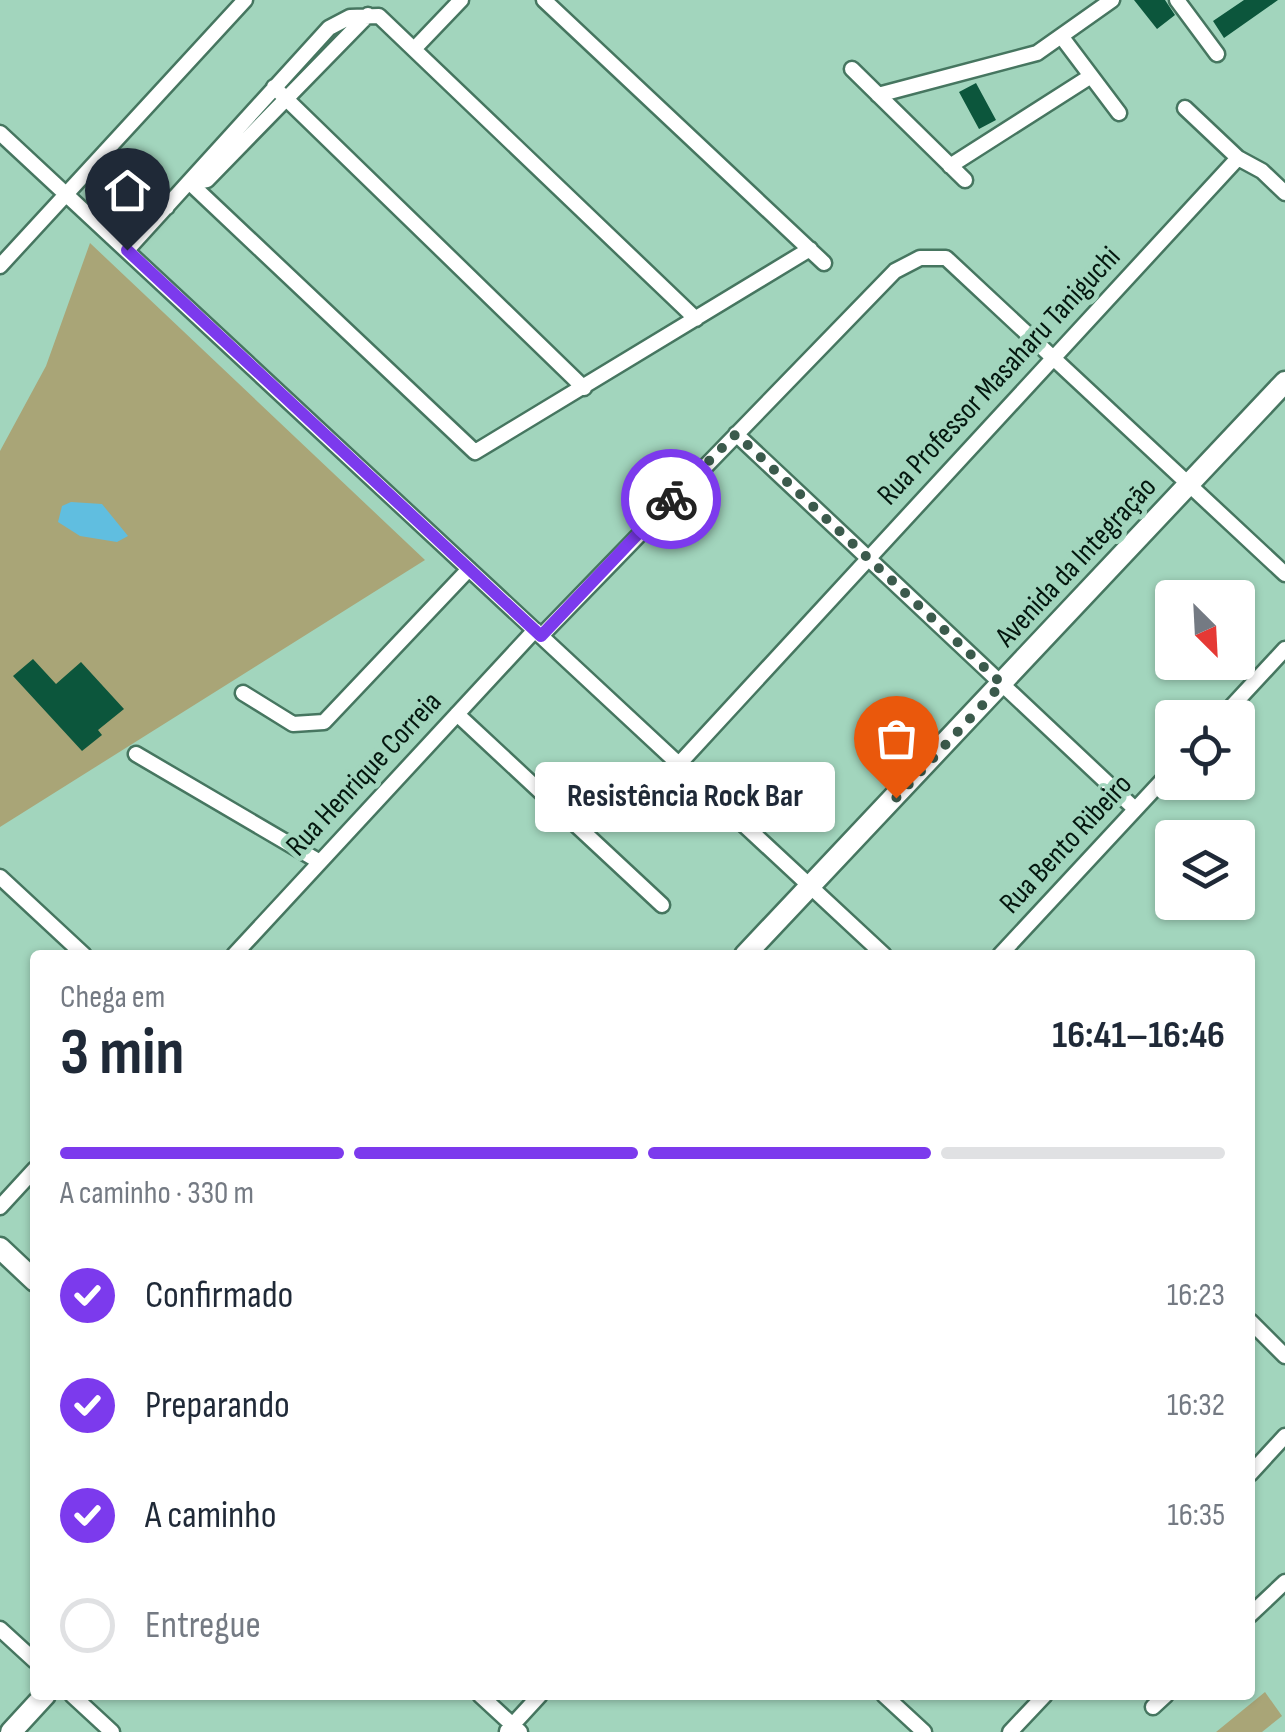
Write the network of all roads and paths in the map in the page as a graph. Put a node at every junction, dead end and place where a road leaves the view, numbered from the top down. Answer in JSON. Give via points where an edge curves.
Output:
{"nodes":[{"id":1,"x":244,"y":0,"type":"edge"},
{"id":2,"x":461,"y":0,"type":"edge"},
{"id":3,"x":544,"y":0,"type":"edge"},
{"id":4,"x":1112,"y":0,"type":"edge"},
{"id":5,"x":1177,"y":0,"type":"edge"},
{"id":6,"x":1061,"y":36,"type":"junction"},
{"id":7,"x":416,"y":47,"type":"junction"},
{"id":8,"x":1217,"y":54,"type":"dead end"},
{"id":9,"x":852,"y":70,"type":"dead end"},
{"id":10,"x":1091,"y":76,"type":"junction"},
{"id":11,"x":279,"y":92,"type":"junction"},
{"id":12,"x":878,"y":95,"type":"junction"},
{"id":13,"x":1185,"y":108,"type":"dead end"},
{"id":14,"x":1119,"y":114,"type":"dead end"},
{"id":15,"x":0,"y":133,"type":"edge"},
{"id":16,"x":105,"y":152,"type":"junction"},
{"id":17,"x":1238,"y":158,"type":"junction"},
{"id":18,"x":950,"y":166,"type":"junction"},
{"id":19,"x":966,"y":180,"type":"dead end"},
{"id":20,"x":190,"y":183,"type":"junction"},
{"id":21,"x":1285,"y":193,"type":"edge"},
{"id":22,"x":66,"y":194,"type":"junction"},
{"id":23,"x":167,"y":207,"type":"junction"},
{"id":24,"x":810,"y":249,"type":"junction"},
{"id":25,"x":127,"y":250,"type":"junction"},
{"id":26,"x":824,"y":263,"type":"dead end"},
{"id":27,"x":0,"y":266,"type":"edge"},
{"id":28,"x":696,"y":319,"type":"junction"},
{"id":29,"x":1054,"y":358,"type":"junction"},
{"id":30,"x":1285,"y":382,"type":"edge"},
{"id":31,"x":584,"y":388,"type":"junction"},
{"id":32,"x":736,"y":434,"type":"junction"},
{"id":33,"x":1189,"y":484,"type":"junction"},
{"id":34,"x":868,"y":558,"type":"junction"},
{"id":35,"x":469,"y":569,"type":"junction"},
{"id":36,"x":1285,"y":574,"type":"edge"},
{"id":37,"x":538,"y":633,"type":"junction"},
{"id":38,"x":1285,"y":649,"type":"edge"},
{"id":39,"x":1002,"y":684,"type":"junction"},
{"id":40,"x":243,"y":693,"type":"dead end"},
{"id":41,"x":1238,"y":700,"type":"edge"},
{"id":42,"x":457,"y":714,"type":"junction"},
{"id":43,"x":136,"y":754,"type":"dead end"},
{"id":44,"x":678,"y":764,"type":"junction"},
{"id":45,"x":1155,"y":789,"type":"edge"},
{"id":46,"x":1136,"y":810,"type":"junction"},
{"id":47,"x":320,"y":862,"type":"junction"},
{"id":48,"x":0,"y":878,"type":"edge"},
{"id":49,"x":812,"y":888,"type":"junction"},
{"id":50,"x":662,"y":905,"type":"dead end"},
{"id":51,"x":79,"y":950,"type":"edge"},
{"id":52,"x":239,"y":950,"type":"edge"},
{"id":53,"x":750,"y":950,"type":"edge"},
{"id":54,"x":879,"y":950,"type":"edge"},
{"id":55,"x":1005,"y":950,"type":"edge"},
{"id":56,"x":30,"y":1174,"type":"edge"},
{"id":57,"x":0,"y":1207,"type":"edge"},
{"id":58,"x":0,"y":1248,"type":"edge"},
{"id":59,"x":30,"y":1276,"type":"edge"},
{"id":60,"x":1255,"y":1325,"type":"edge"},
{"id":61,"x":1285,"y":1356,"type":"edge"},
{"id":62,"x":1285,"y":1436,"type":"edge"},
{"id":63,"x":1255,"y":1469,"type":"edge"},
{"id":64,"x":1285,"y":1582,"type":"edge"},
{"id":65,"x":1255,"y":1610,"type":"edge"},
{"id":66,"x":0,"y":1628,"type":"edge"},
{"id":67,"x":30,"y":1656,"type":"edge"},
{"id":68,"x":40,"y":1700,"type":"edge"},
{"id":69,"x":77,"y":1700,"type":"edge"},
{"id":70,"x":485,"y":1700,"type":"edge"},
{"id":71,"x":536,"y":1700,"type":"edge"},
{"id":72,"x":889,"y":1700,"type":"edge"},
{"id":73,"x":1040,"y":1700,"type":"edge"},
{"id":74,"x":1161,"y":1700,"type":"edge"},
{"id":75,"x":1153,"y":1707,"type":"dead end"},
{"id":76,"x":513,"y":1730,"type":"edge"},
{"id":77,"x":11,"y":1732,"type":"edge"},
{"id":78,"x":112,"y":1732,"type":"edge"},
{"id":79,"x":924,"y":1732,"type":"edge"},
{"id":80,"x":1010,"y":1732,"type":"edge"}],
"edges":[{"from":1,"to":16,"type":"street"},
{"from":2,"to":7,"type":"street"},
{"from":3,"to":24,"type":"street"},
{"from":4,"to":6,"type":"street"},
{"from":5,"to":8,"type":"street"},
{"from":6,"to":10,"type":"street"},
{"from":6,"to":12,"type":"street","via":[[1036,52]]},
{"from":7,"to":11,"type":"street","via":[[386,19],[368,15]]},
{"from":7,"to":28,"type":"street"},
{"from":9,"to":12,"type":"street"},
{"from":10,"to":14,"type":"street"},
{"from":10,"to":18,"type":"street"},
{"from":11,"to":20,"type":"street","via":[[207,180]]},
{"from":11,"to":31,"type":"street"},
{"from":12,"to":18,"type":"street"},
{"from":13,"to":17,"type":"street"},
{"from":15,"to":22,"type":"street"},
{"from":16,"to":22,"type":"street"},
{"from":16,"to":23,"type":"street"},
{"from":17,"to":21,"type":"street"},
{"from":17,"to":29,"type":"street","name":"Rua Professor Masaharu Taniguchi"},
{"from":18,"to":19,"type":"street"},
{"from":20,"to":23,"type":"street"},
{"from":20,"to":31,"type":"street","via":[[468,450],[483,450]]},
{"from":22,"to":25,"type":"street"},
{"from":22,"to":27,"type":"street"},
{"from":23,"to":25,"type":"street"},
{"from":24,"to":26,"type":"street"},
{"from":24,"to":28,"type":"street"},
{"from":25,"to":35,"type":"street"},
{"from":28,"to":31,"type":"street"},
{"from":29,"to":32,"type":"street","name":"Rua Henrique Correia","via":[[946,258],[920,258],[895,271]]},
{"from":29,"to":33,"type":"street"},
{"from":29,"to":34,"type":"street","name":"Rua Professor Masaharu Taniguchi"},
{"from":30,"to":33,"type":"main road","name":"Avenida da Integração"},
{"from":32,"to":34,"type":"street"},
{"from":32,"to":37,"type":"street","name":"Rua Henrique Correia"},
{"from":33,"to":36,"type":"street"},
{"from":33,"to":39,"type":"main road","name":"Avenida da Integração"},
{"from":34,"to":39,"type":"street"},
{"from":34,"to":44,"type":"street","name":"Rua Professor Masaharu Taniguchi"},
{"from":35,"to":37,"type":"street"},
{"from":35,"to":40,"type":"street","via":[[324,722],[293,724]]},
{"from":37,"to":42,"type":"street","name":"Rua Henrique Correia"},
{"from":37,"to":44,"type":"street"},
{"from":38,"to":41,"type":"street"},
{"from":39,"to":46,"type":"street"},
{"from":39,"to":49,"type":"main road","name":"Avenida da Integração"},
{"from":42,"to":47,"type":"street","name":"Rua Henrique Correia"},
{"from":42,"to":50,"type":"street"},
{"from":43,"to":47,"type":"street"},
{"from":44,"to":49,"type":"street"},
{"from":45,"to":46,"type":"street","name":"Rua Bento Ribeiro"},
{"from":46,"to":55,"type":"street","name":"Rua Bento Ribeiro"},
{"from":47,"to":52,"type":"street","name":"Rua Henrique Correia"},
{"from":48,"to":51,"type":"street"},
{"from":49,"to":53,"type":"main road","name":"Avenida da Integração"},
{"from":49,"to":54,"type":"street"},
{"from":56,"to":57,"type":"street"},
{"from":58,"to":59,"type":"main road"},
{"from":60,"to":61,"type":"street"},
{"from":62,"to":63,"type":"street"},
{"from":64,"to":65,"type":"street"},
{"from":66,"to":67,"type":"street"},
{"from":68,"to":77,"type":"main road"},
{"from":69,"to":78,"type":"street"},
{"from":70,"to":76,"type":"street"},
{"from":71,"to":76,"type":"street"},
{"from":72,"to":79,"type":"street"},
{"from":73,"to":80,"type":"street"},
{"from":74,"to":75,"type":"street"}]}
